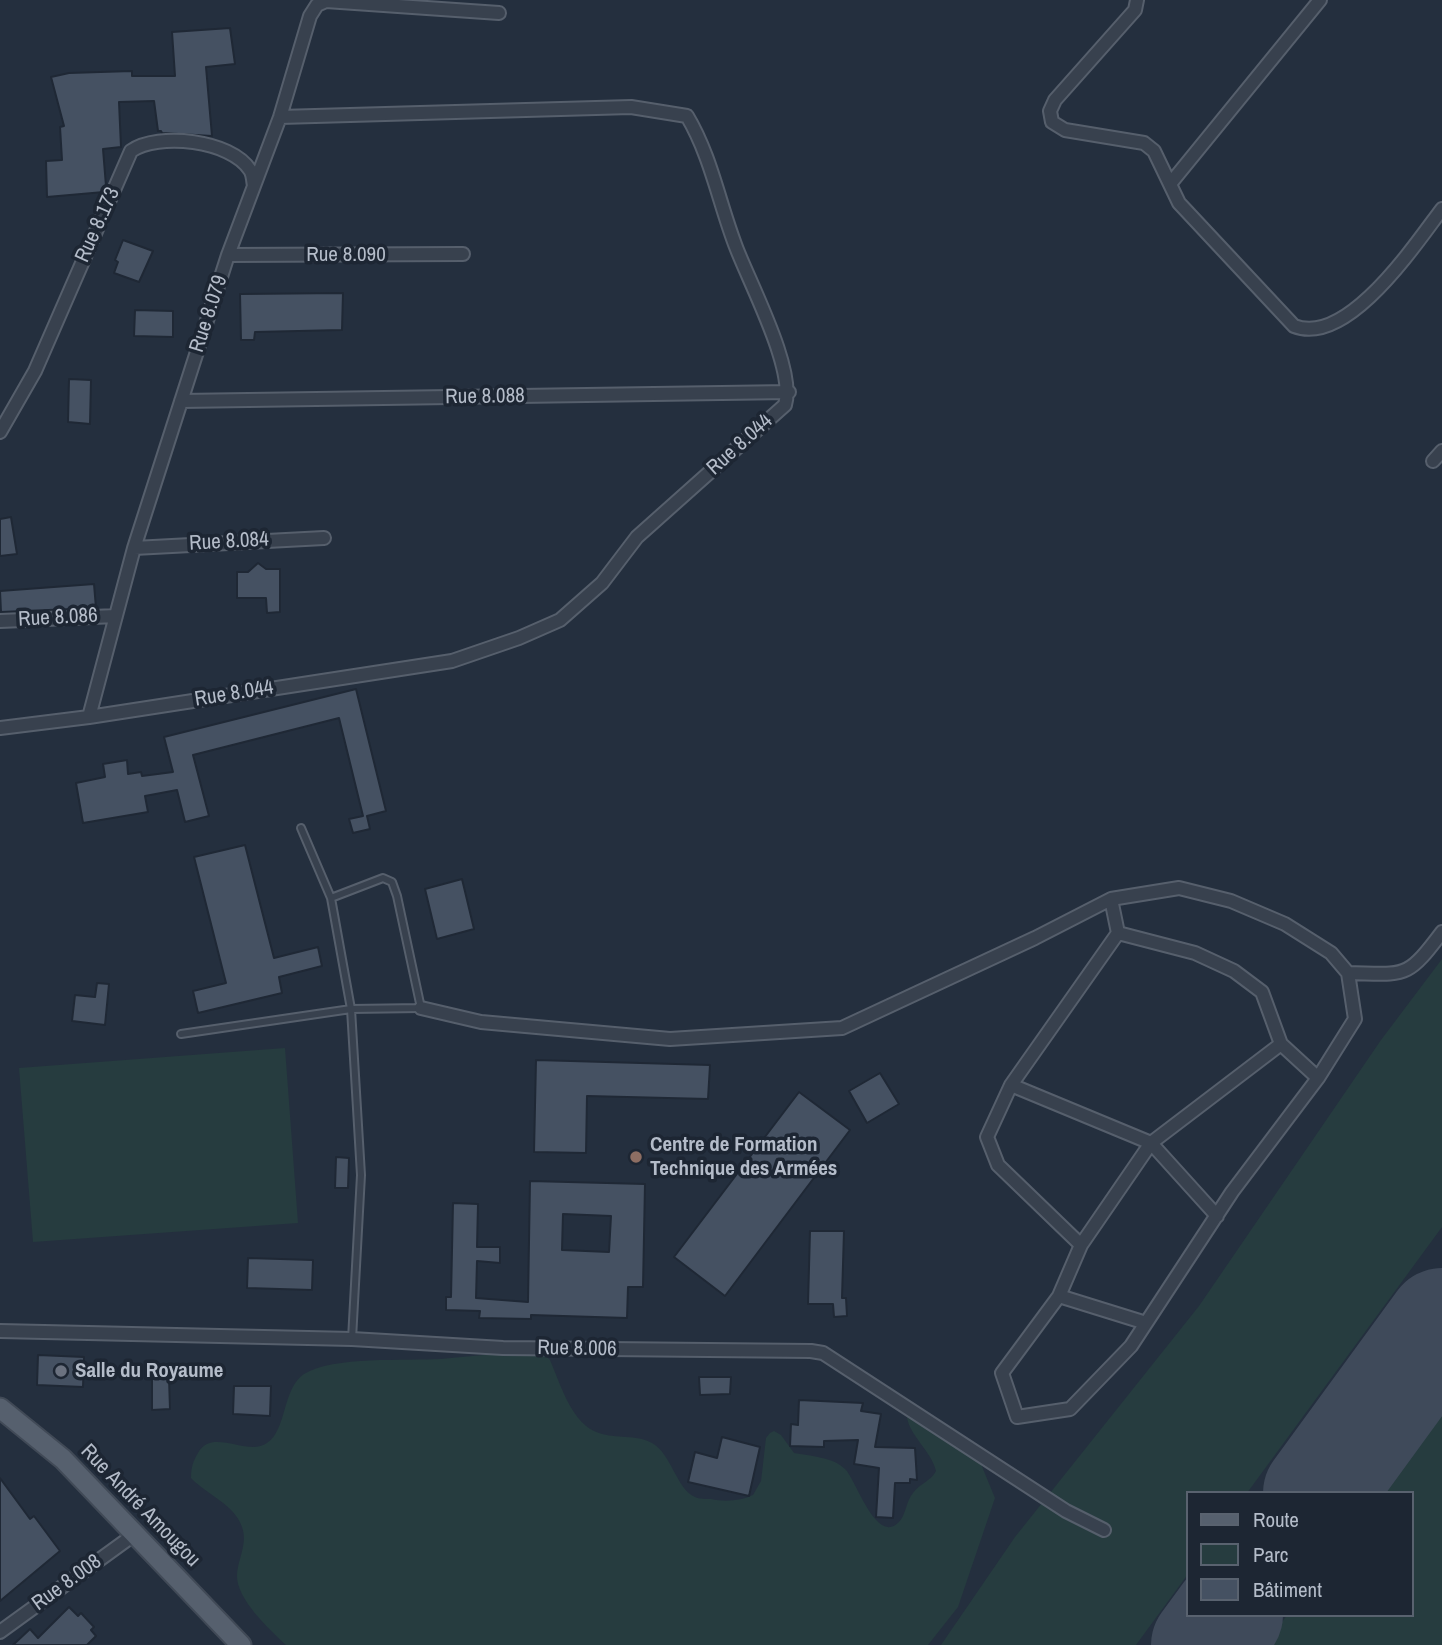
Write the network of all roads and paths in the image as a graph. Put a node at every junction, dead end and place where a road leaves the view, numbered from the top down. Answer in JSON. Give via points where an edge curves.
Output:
{"nodes":[{"id":1,"x":1137,"y":0,"type":"edge"},
{"id":2,"x":1320,"y":0,"type":"edge"},
{"id":3,"x":499,"y":13,"type":"dead end"},
{"id":4,"x":280,"y":117,"type":"junction"},
{"id":5,"x":1170,"y":184,"type":"junction"},
{"id":6,"x":254,"y":187,"type":"junction"},
{"id":7,"x":1442,"y":209,"type":"edge"},
{"id":8,"x":463,"y":254,"type":"dead end"},
{"id":9,"x":228,"y":255,"type":"junction"},
{"id":10,"x":789,"y":392,"type":"junction"},
{"id":11,"x":181,"y":401,"type":"junction"},
{"id":12,"x":0,"y":432,"type":"edge"},
{"id":13,"x":1442,"y":451,"type":"edge"},
{"id":14,"x":1433,"y":461,"type":"dead end"},
{"id":15,"x":324,"y":538,"type":"dead end"},
{"id":16,"x":134,"y":548,"type":"junction"},
{"id":17,"x":116,"y":616,"type":"junction"},
{"id":18,"x":0,"y":621,"type":"edge"},
{"id":19,"x":89,"y":717,"type":"junction"},
{"id":20,"x":0,"y":728,"type":"edge"},
{"id":21,"x":301,"y":828,"type":"dead end"},
{"id":22,"x":331,"y":898,"type":"junction"},
{"id":23,"x":1111,"y":899,"type":"junction"},
{"id":24,"x":1442,"y":932,"type":"edge"},
{"id":25,"x":1118,"y":933,"type":"junction"},
{"id":26,"x":1348,"y":973,"type":"junction"},
{"id":27,"x":421,"y":1008,"type":"junction"},
{"id":28,"x":351,"y":1009,"type":"junction"},
{"id":29,"x":181,"y":1034,"type":"dead end"},
{"id":30,"x":1281,"y":1044,"type":"junction"},
{"id":31,"x":1318,"y":1078,"type":"junction"},
{"id":32,"x":1011,"y":1085,"type":"junction"},
{"id":33,"x":1152,"y":1143,"type":"junction"},
{"id":34,"x":1217,"y":1216,"type":"junction"},
{"id":35,"x":1081,"y":1245,"type":"junction"},
{"id":36,"x":1059,"y":1296,"type":"junction"},
{"id":37,"x":1146,"y":1323,"type":"junction"},
{"id":38,"x":0,"y":1331,"type":"edge"},
{"id":39,"x":352,"y":1339,"type":"junction"},
{"id":40,"x":0,"y":1408,"type":"edge"},
{"id":41,"x":1104,"y":1530,"type":"dead end"},
{"id":42,"x":135,"y":1534,"type":"junction"},
{"id":43,"x":0,"y":1632,"type":"edge"},
{"id":44,"x":241,"y":1645,"type":"edge"}],
"edges":[{"from":1,"to":5,"type":"street","via":[[1135,10],[1050,111],[1052,122],[1065,130],[1144,143],[1154,151]]},
{"from":2,"to":5,"type":"street"},
{"from":3,"to":4,"type":"street","name":"Rue 8.079","via":[[326,1],[317,5]]},
{"from":4,"to":6,"type":"street","name":"Rue 8.079"},
{"from":4,"to":10,"type":"street","via":[[631,107],[687,116],[700,139]]},
{"from":5,"to":7,"type":"street","via":[[1179,203],[1212,239],[1294,326],[1306,331],[1328,327],[1364,303]]},
{"from":6,"to":9,"type":"street","name":"Rue 8.079"},
{"from":6,"to":12,"type":"street","name":"Rue 8.173","via":[[252,172],[240,159],[216,146],[178,141],[143,143],[131,150],[35,371]]},
{"from":8,"to":9,"type":"street","name":"Rue 8.090"},
{"from":9,"to":11,"type":"street","name":"Rue 8.079"},
{"from":10,"to":11,"type":"street","name":"Rue 8.088"},
{"from":10,"to":19,"type":"street","name":"Rue 8.044","via":[[785,405],[637,537],[602,583],[560,620],[452,661]]},
{"from":11,"to":16,"type":"street","name":"Rue 8.079"},
{"from":13,"to":14,"type":"street"},
{"from":15,"to":16,"type":"street","name":"Rue 8.084"},
{"from":16,"to":17,"type":"street","name":"Rue 8.079"},
{"from":17,"to":18,"type":"street","name":"Rue 8.086"},
{"from":17,"to":19,"type":"street","name":"Rue 8.079"},
{"from":19,"to":20,"type":"street"},
{"from":21,"to":22,"type":"lane"},
{"from":22,"to":27,"type":"lane","via":[[383,878],[392,882]]},
{"from":22,"to":28,"type":"lane"},
{"from":23,"to":25,"type":"street"},
{"from":23,"to":26,"type":"street","via":[[1179,888],[1231,901],[1285,923],[1331,953]]},
{"from":23,"to":27,"type":"street","via":[[842,1028],[670,1039],[481,1022]]},
{"from":24,"to":26,"type":"street","via":[[1409,970]]},
{"from":25,"to":30,"type":"street","via":[[1195,953],[1234,971],[1262,992]]},
{"from":25,"to":32,"type":"street"},
{"from":26,"to":31,"type":"street","via":[[1355,1019]]},
{"from":27,"to":28,"type":"lane"},
{"from":28,"to":29,"type":"lane"},
{"from":28,"to":39,"type":"lane","via":[[361,1175]]},
{"from":30,"to":31,"type":"street"},
{"from":30,"to":33,"type":"street"},
{"from":31,"to":34,"type":"street"},
{"from":32,"to":33,"type":"street"},
{"from":32,"to":35,"type":"street","via":[[987,1137],[998,1165]]},
{"from":33,"to":34,"type":"street"},
{"from":33,"to":35,"type":"street"},
{"from":34,"to":37,"type":"street"},
{"from":35,"to":36,"type":"street"},
{"from":36,"to":37,"type":"street"},
{"from":36,"to":37,"type":"street","via":[[1002,1373],[1017,1417],[1070,1409],[1131,1346]]},
{"from":38,"to":39,"type":"street","name":"Rue 8.006"},
{"from":39,"to":41,"type":"street","name":"Rue 8.006","via":[[503,1348],[823,1353],[1066,1511]]},
{"from":40,"to":42,"type":"main road","name":"Rue André Amougou","via":[[63,1459]]},
{"from":42,"to":43,"type":"street","name":"Rue 8.008"},
{"from":42,"to":44,"type":"main road","name":"Rue André Amougou"}]}
